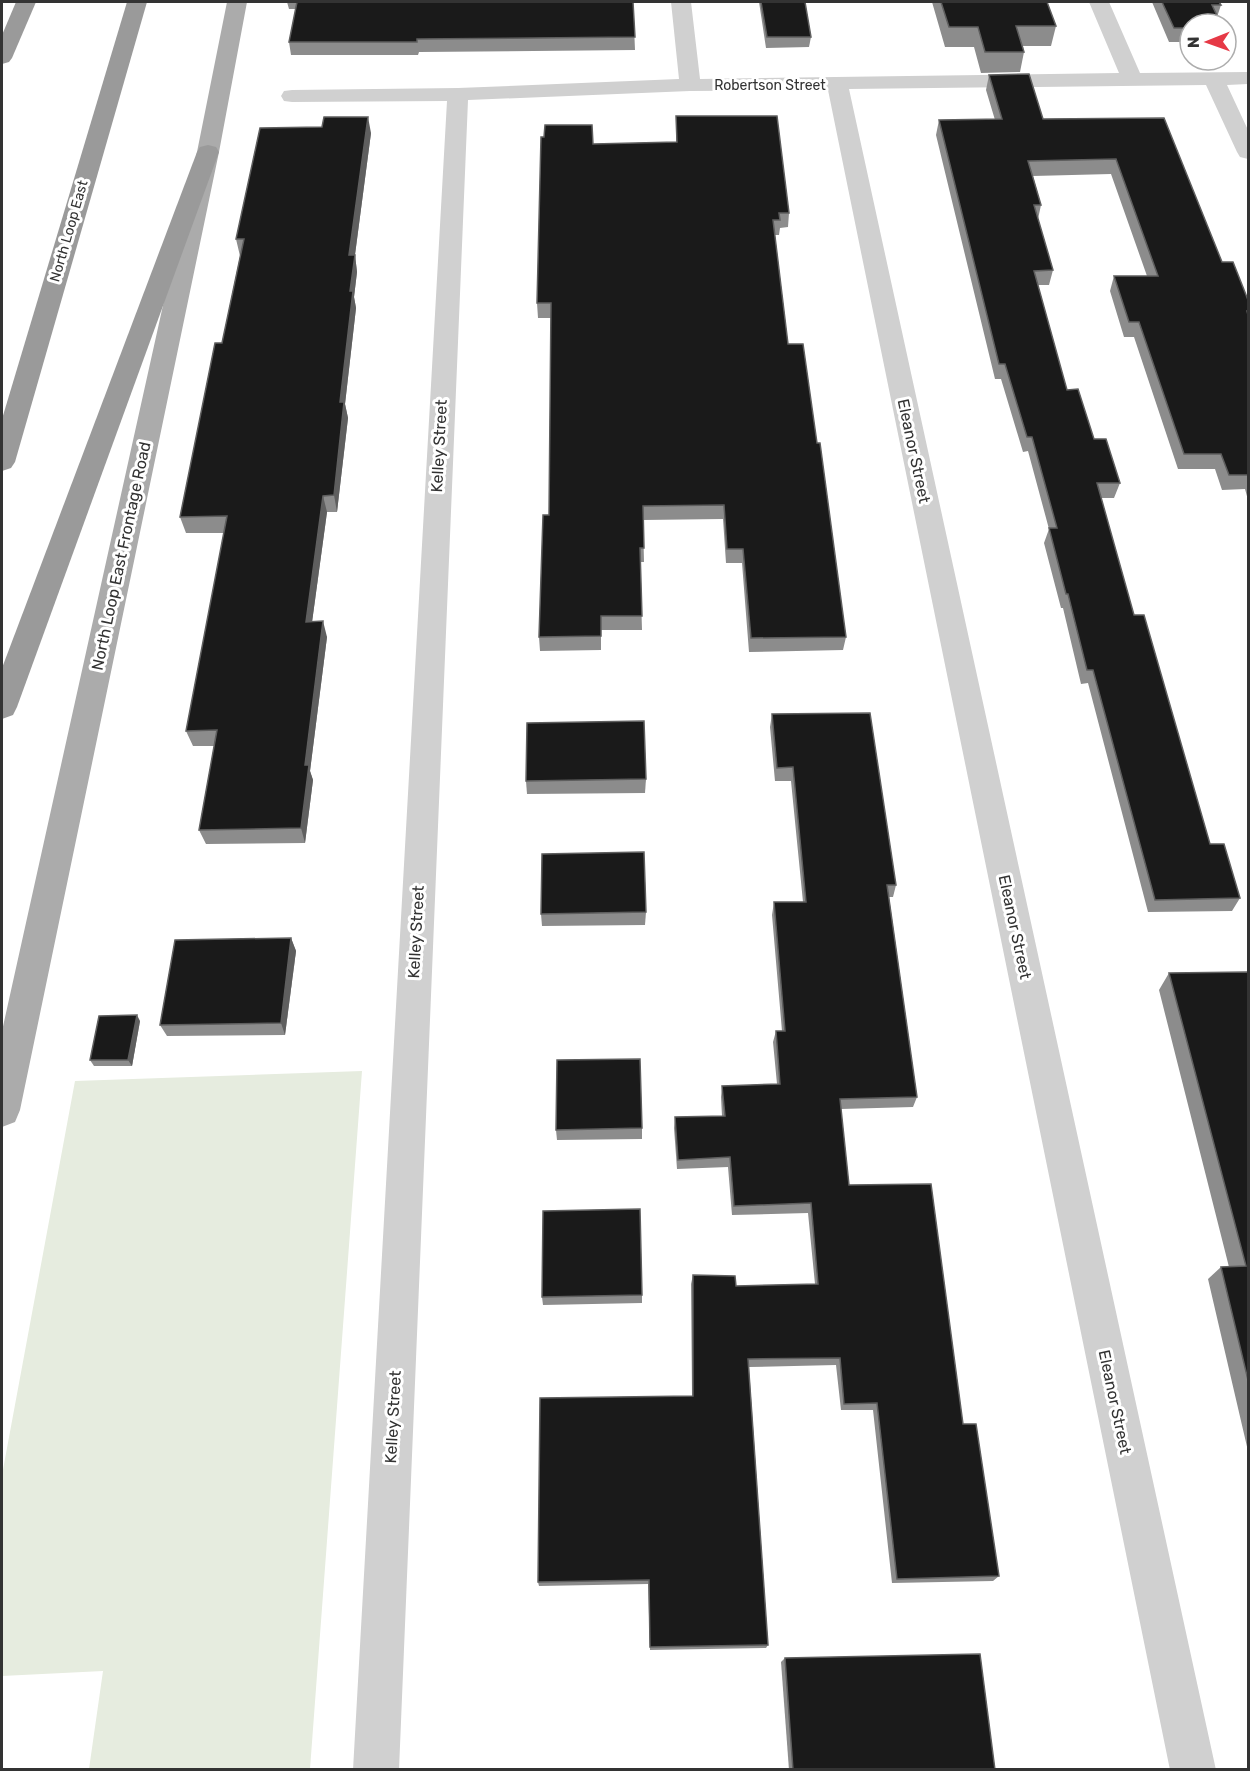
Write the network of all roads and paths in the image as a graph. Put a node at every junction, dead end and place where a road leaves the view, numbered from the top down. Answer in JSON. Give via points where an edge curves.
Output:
{"nodes":[{"id":1,"x":11,"y":2,"type":"edge"},
{"id":2,"x":26,"y":2,"type":"edge"},
{"id":3,"x":137,"y":2,"type":"edge"},
{"id":4,"x":237,"y":2,"type":"edge"},
{"id":5,"x":681,"y":2,"type":"edge"},
{"id":6,"x":1099,"y":2,"type":"edge"},
{"id":7,"x":2,"y":43,"type":"edge"},
{"id":8,"x":2,"y":58,"type":"edge"},
{"id":9,"x":1248,"y":78,"type":"edge"},
{"id":10,"x":1214,"y":79,"type":"junction"},
{"id":11,"x":1132,"y":80,"type":"junction"},
{"id":12,"x":837,"y":84,"type":"junction"},
{"id":13,"x":690,"y":85,"type":"junction"},
{"id":14,"x":458,"y":94,"type":"junction"},
{"id":15,"x":292,"y":96,"type":"dead end"},
{"id":16,"x":208,"y":152,"type":"junction"},
{"id":17,"x":1248,"y":152,"type":"edge"},
{"id":18,"x":2,"y":462,"type":"edge"},
{"id":19,"x":2,"y":707,"type":"edge"},
{"id":20,"x":2,"y":1110,"type":"edge"},
{"id":21,"x":376,"y":1770,"type":"edge"},
{"id":22,"x":1193,"y":1770,"type":"edge"}],
"edges":[{"from":1,"to":7,"type":"highway"},
{"from":2,"to":8,"type":"highway"},
{"from":3,"to":18,"type":"highway","name":"North Loop East"},
{"from":4,"to":16,"type":"main road","name":"North Loop East Frontage Road"},
{"from":5,"to":13,"type":"street"},
{"from":6,"to":11,"type":"street"},
{"from":9,"to":10,"type":"street","name":"Robertson Street"},
{"from":10,"to":11,"type":"street","name":"Robertson Street"},
{"from":10,"to":17,"type":"street"},
{"from":11,"to":12,"type":"street","name":"Robertson Street"},
{"from":12,"to":13,"type":"street","name":"Robertson Street"},
{"from":12,"to":22,"type":"street","name":"Eleanor Street"},
{"from":13,"to":14,"type":"street","name":"Robertson Street"},
{"from":14,"to":15,"type":"street","name":"Robertson Street"},
{"from":14,"to":21,"type":"street","name":"Kelley Street"},
{"from":16,"to":19,"type":"highway"},
{"from":16,"to":20,"type":"main road","name":"North Loop East Frontage Road"}]}
